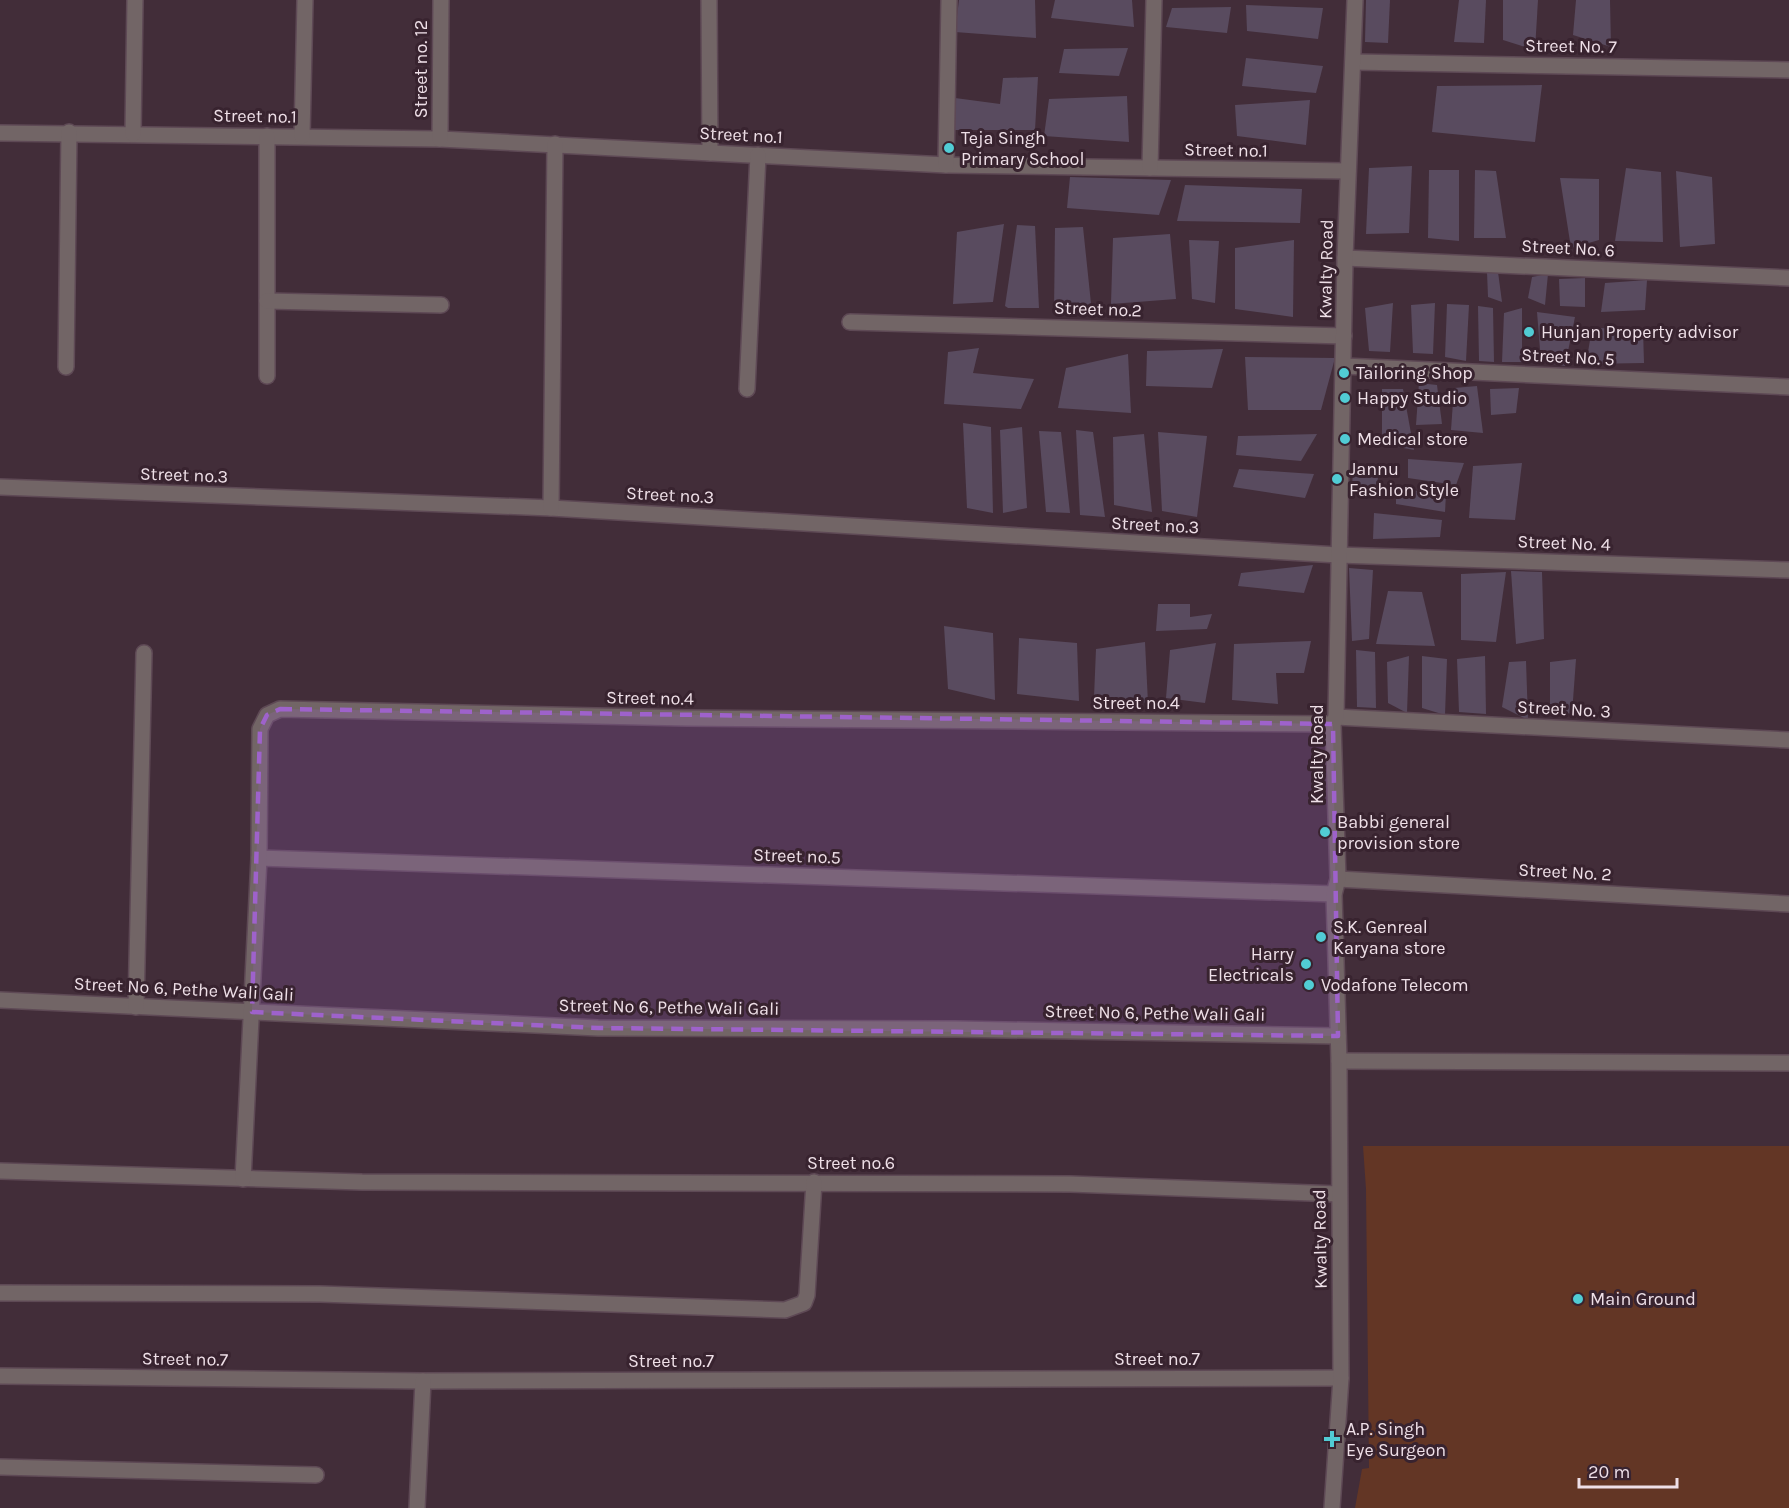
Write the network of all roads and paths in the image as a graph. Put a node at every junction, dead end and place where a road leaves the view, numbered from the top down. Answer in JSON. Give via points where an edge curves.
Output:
{"nodes":[{"id":1,"x":135,"y":0,"type":"edge"},
{"id":2,"x":305,"y":0,"type":"edge"},
{"id":3,"x":441,"y":0,"type":"edge"},
{"id":4,"x":709,"y":0,"type":"edge"},
{"id":5,"x":949,"y":0,"type":"edge"},
{"id":6,"x":1154,"y":0,"type":"edge"},
{"id":7,"x":1355,"y":0,"type":"edge"},
{"id":8,"x":1353,"y":62,"type":"junction"},
{"id":9,"x":1789,"y":70,"type":"edge"},
{"id":10,"x":69,"y":132,"type":"junction"},
{"id":11,"x":0,"y":133,"type":"edge"},
{"id":12,"x":133,"y":134,"type":"junction"},
{"id":13,"x":267,"y":136,"type":"junction"},
{"id":14,"x":302,"y":136,"type":"junction"},
{"id":15,"x":440,"y":139,"type":"junction"},
{"id":16,"x":555,"y":144,"type":"junction"},
{"id":17,"x":710,"y":153,"type":"junction"},
{"id":18,"x":758,"y":155,"type":"junction"},
{"id":19,"x":946,"y":165,"type":"junction"},
{"id":20,"x":1150,"y":168,"type":"junction"},
{"id":21,"x":1348,"y":171,"type":"junction"},
{"id":22,"x":1345,"y":258,"type":"junction"},
{"id":23,"x":1789,"y":278,"type":"edge"},
{"id":24,"x":267,"y":301,"type":"junction"},
{"id":25,"x":441,"y":305,"type":"dead end"},
{"id":26,"x":850,"y":322,"type":"dead end"},
{"id":27,"x":1344,"y":336,"type":"junction"},
{"id":28,"x":1344,"y":366,"type":"junction"},
{"id":29,"x":66,"y":367,"type":"dead end"},
{"id":30,"x":267,"y":376,"type":"dead end"},
{"id":31,"x":1789,"y":387,"type":"edge"},
{"id":32,"x":747,"y":388,"type":"dead end"},
{"id":33,"x":0,"y":487,"type":"edge"},
{"id":34,"x":551,"y":508,"type":"junction"},
{"id":35,"x":1338,"y":555,"type":"junction"},
{"id":36,"x":1789,"y":570,"type":"edge"},
{"id":37,"x":144,"y":653,"type":"dead end"},
{"id":38,"x":1335,"y":721,"type":"junction"},
{"id":39,"x":1789,"y":740,"type":"edge"},
{"id":40,"x":259,"y":858,"type":"junction"},
{"id":41,"x":1336,"y":886,"type":"junction"},
{"id":42,"x":1789,"y":904,"type":"edge"},
{"id":43,"x":0,"y":1000,"type":"edge"},
{"id":44,"x":136,"y":1006,"type":"junction"},
{"id":45,"x":252,"y":1012,"type":"junction"},
{"id":46,"x":1338,"y":1036,"type":"junction"},
{"id":47,"x":1339,"y":1061,"type":"junction"},
{"id":48,"x":1789,"y":1064,"type":"edge"},
{"id":49,"x":0,"y":1171,"type":"edge"},
{"id":50,"x":243,"y":1179,"type":"junction"},
{"id":51,"x":814,"y":1182,"type":"junction"},
{"id":52,"x":1339,"y":1194,"type":"junction"},
{"id":53,"x":0,"y":1293,"type":"edge"},
{"id":54,"x":0,"y":1376,"type":"edge"},
{"id":55,"x":1341,"y":1378,"type":"junction"},
{"id":56,"x":423,"y":1381,"type":"junction"},
{"id":57,"x":0,"y":1467,"type":"edge"},
{"id":58,"x":316,"y":1475,"type":"dead end"},
{"id":59,"x":417,"y":1508,"type":"edge"},
{"id":60,"x":1332,"y":1508,"type":"edge"}],
"edges":[{"from":1,"to":12,"type":"street"},
{"from":2,"to":14,"type":"street"},
{"from":3,"to":15,"type":"street","name":"Street no. 12"},
{"from":4,"to":17,"type":"street"},
{"from":5,"to":19,"type":"street"},
{"from":6,"to":20,"type":"street"},
{"from":7,"to":8,"type":"street","name":"Kwalty Road"},
{"from":8,"to":9,"type":"street","name":"Street No. 7"},
{"from":8,"to":21,"type":"street","name":"Kwalty Road"},
{"from":10,"to":11,"type":"street","name":"Street no.1"},
{"from":10,"to":12,"type":"street","name":"Street no.1"},
{"from":10,"to":29,"type":"street"},
{"from":12,"to":13,"type":"street","name":"Street no.1"},
{"from":13,"to":14,"type":"street","name":"Street no.1"},
{"from":13,"to":24,"type":"street"},
{"from":14,"to":15,"type":"street","name":"Street no.1"},
{"from":15,"to":16,"type":"street","name":"Street no.1"},
{"from":16,"to":17,"type":"street","name":"Street no.1"},
{"from":16,"to":34,"type":"street"},
{"from":17,"to":18,"type":"street","name":"Street no.1"},
{"from":18,"to":19,"type":"street","name":"Street no.1"},
{"from":18,"to":32,"type":"street"},
{"from":19,"to":20,"type":"street","name":"Street no.1"},
{"from":20,"to":21,"type":"street","name":"Street no.1"},
{"from":21,"to":22,"type":"street","name":"Kwalty Road"},
{"from":22,"to":23,"type":"street","name":"Street No. 6"},
{"from":22,"to":27,"type":"street","name":"Kwalty Road"},
{"from":24,"to":25,"type":"street"},
{"from":24,"to":30,"type":"street"},
{"from":26,"to":27,"type":"street","name":"Street no.2"},
{"from":27,"to":28,"type":"street","name":"Kwalty Road"},
{"from":28,"to":31,"type":"street","name":"Street No. 5"},
{"from":28,"to":35,"type":"street","name":"Kwalty Road"},
{"from":33,"to":34,"type":"street","name":"Street no.3"},
{"from":34,"to":35,"type":"street","name":"Street no.3"},
{"from":35,"to":36,"type":"street","name":"Street No. 4"},
{"from":35,"to":38,"type":"street","name":"Kwalty Road"},
{"from":37,"to":44,"type":"street"},
{"from":38,"to":39,"type":"street","name":"Street No. 3"},
{"from":38,"to":40,"type":"street","name":"Street no.4","via":[[686,718],[280,709],[267,715],[260,729]]},
{"from":38,"to":41,"type":"street","name":"Kwalty Road"},
{"from":40,"to":41,"type":"street","name":"Street no.5"},
{"from":40,"to":45,"type":"street","name":"Street no.4"},
{"from":41,"to":42,"type":"street","name":"Street No. 2"},
{"from":41,"to":46,"type":"street","name":"Kwalty Road"},
{"from":43,"to":44,"type":"street","name":"Street No 6, Pethe Wali Gali"},
{"from":44,"to":45,"type":"street","name":"Street No 6, Pethe Wali Gali"},
{"from":45,"to":46,"type":"street","name":"Street No 6, Pethe Wali Gali","via":[[598,1028]]},
{"from":45,"to":50,"type":"street","name":"Street no.4"},
{"from":46,"to":47,"type":"street","name":"Kwalty Road"},
{"from":47,"to":48,"type":"street"},
{"from":47,"to":52,"type":"street","name":"Kwalty Road"},
{"from":49,"to":50,"type":"street","name":"Street no.6"},
{"from":50,"to":51,"type":"street","name":"Street no.6"},
{"from":51,"to":52,"type":"street","name":"Street no.6","via":[[1070,1184]]},
{"from":51,"to":53,"type":"street","via":[[807,1295],[804,1303],[785,1310],[320,1294]]},
{"from":52,"to":55,"type":"street","name":"Kwalty Road"},
{"from":54,"to":56,"type":"street","name":"Street no.7"},
{"from":55,"to":56,"type":"street","name":"Street no.7"},
{"from":55,"to":60,"type":"street","name":"Kwalty Road"},
{"from":56,"to":59,"type":"street"},
{"from":57,"to":58,"type":"street"}]}
